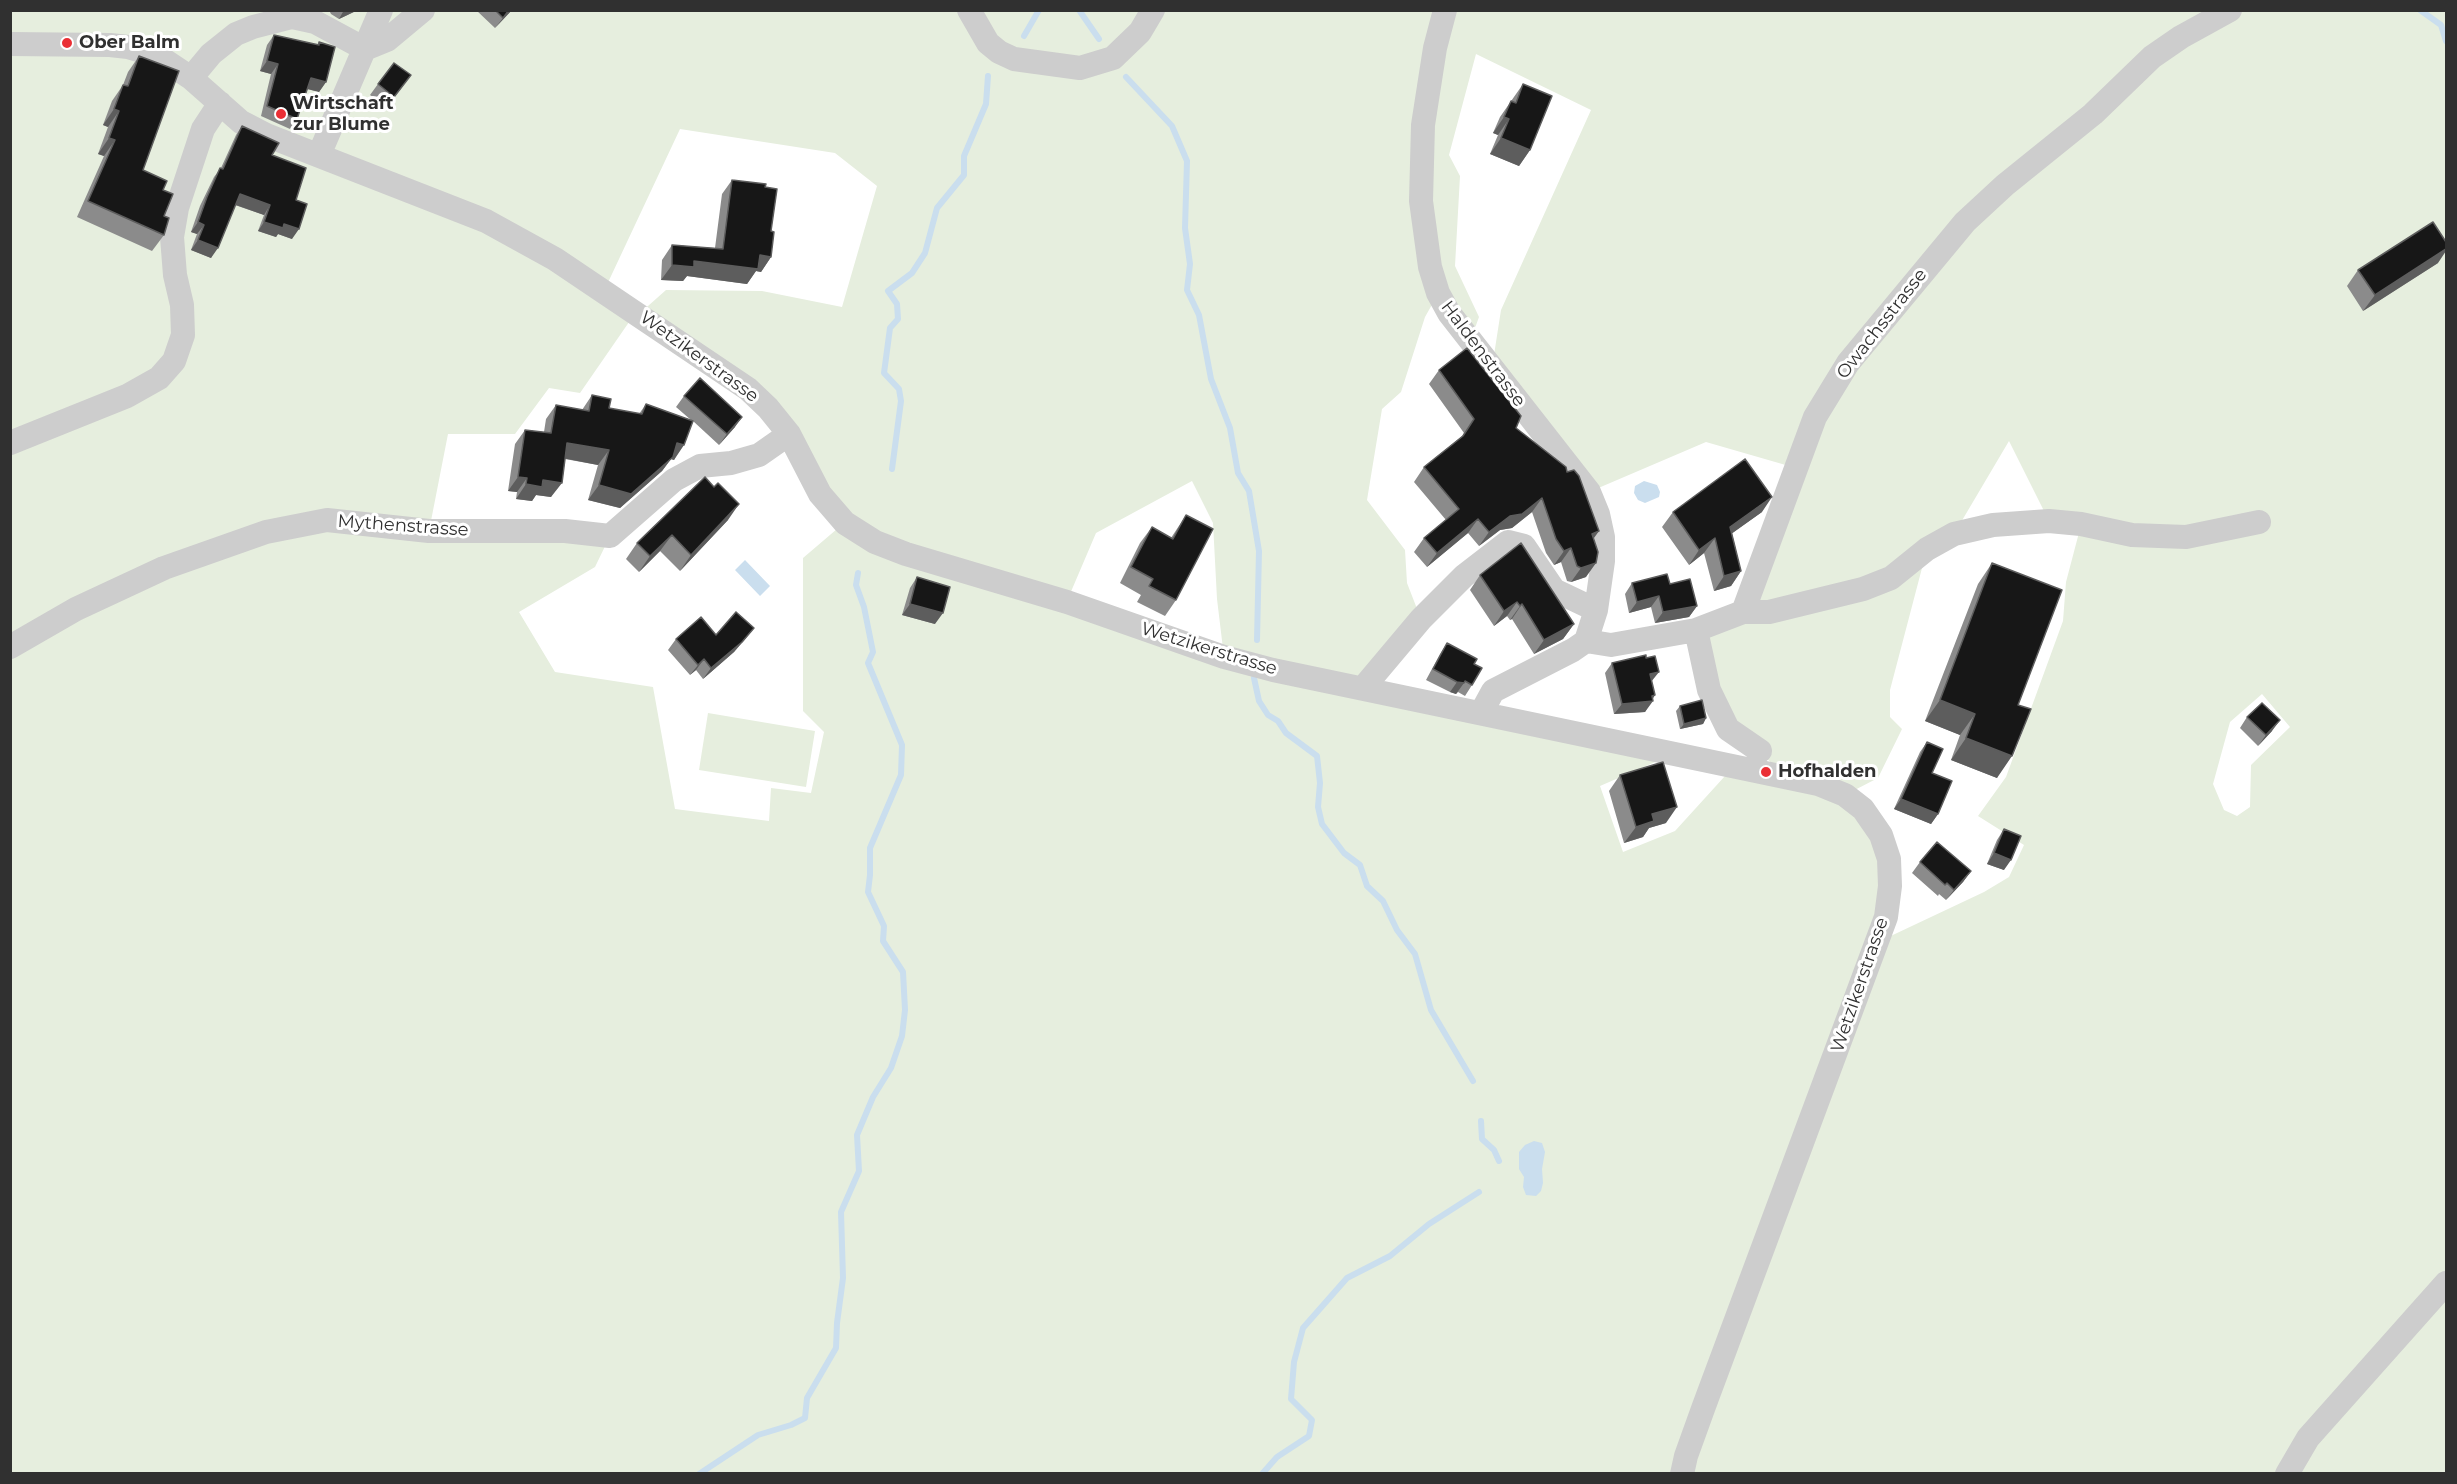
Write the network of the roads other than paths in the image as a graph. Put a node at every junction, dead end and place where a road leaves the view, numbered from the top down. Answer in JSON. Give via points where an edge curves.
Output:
{"nodes":[{"id":1,"x":381,"y":10,"type":"edge"},
{"id":2,"x":423,"y":10,"type":"edge"},
{"id":3,"x":969,"y":10,"type":"edge"},
{"id":4,"x":1153,"y":10,"type":"edge"},
{"id":5,"x":1445,"y":10,"type":"edge"},
{"id":6,"x":2230,"y":10,"type":"edge"},
{"id":7,"x":10,"y":44,"type":"edge"},
{"id":8,"x":365,"y":49,"type":"junction"},
{"id":9,"x":191,"y":78,"type":"junction"},
{"id":10,"x":220,"y":103,"type":"junction"},
{"id":11,"x":319,"y":155,"type":"junction"},
{"id":12,"x":789,"y":434,"type":"junction"},
{"id":13,"x":10,"y":443,"type":"edge"},
{"id":14,"x":2259,"y":522,"type":"dead end"},
{"id":15,"x":1596,"y":610,"type":"junction"},
{"id":16,"x":1743,"y":612,"type":"junction"},
{"id":17,"x":1696,"y":630,"type":"junction"},
{"id":18,"x":1586,"y":641,"type":"junction"},
{"id":19,"x":10,"y":647,"type":"edge"},
{"id":20,"x":1363,"y":688,"type":"junction"},
{"id":21,"x":1481,"y":713,"type":"junction"},
{"id":22,"x":1760,"y":751,"type":"dead end"},
{"id":23,"x":2446,"y":1283,"type":"edge"},
{"id":24,"x":1682,"y":1473,"type":"edge"},
{"id":25,"x":2287,"y":1473,"type":"edge"}],
"edges":[{"from":1,"to":8,"type":"street"},
{"from":2,"to":8,"type":"street","via":[[387,40]]},
{"from":3,"to":4,"type":"street","via":[[988,43],[999,52],[1014,59],[1080,68],[1113,58],[1140,32]]},
{"from":5,"to":15,"type":"street","name":"Haldenstrasse","via":[[1435,48],[1424,125],[1421,201],[1430,267],[1449,313],[1589,492],[1603,537]]},
{"from":6,"to":16,"type":"street","name":"Owachsstrasse","via":[[2152,57],[2093,114],[1965,222],[1848,363],[1815,417]]},
{"from":7,"to":9,"type":"street","name":"Wetzikerstrasse","via":[[128,47],[158,56]]},
{"from":8,"to":9,"type":"street","via":[[315,22],[292,17],[236,34],[211,54]]},
{"from":8,"to":11,"type":"street"},
{"from":9,"to":10,"type":"street","name":"Wetzikerstrasse"},
{"from":10,"to":11,"type":"street","name":"Wetzikerstrasse","via":[[241,122]]},
{"from":10,"to":13,"type":"street","via":[[202,129],[177,208],[172,237],[183,334],[174,361],[159,378],[128,396]]},
{"from":11,"to":12,"type":"street","name":"Wetzikerstrasse","via":[[486,221],[555,259],[748,389]]},
{"from":12,"to":19,"type":"street","name":"Mythenstrasse","via":[[759,455],[700,466],[674,480],[610,536],[565,531],[429,531],[327,520],[266,532],[164,568],[76,609]]},
{"from":12,"to":20,"type":"street","name":"Wetzikerstrasse","via":[[820,494],[845,523],[875,542],[1067,602],[1224,657]]},
{"from":14,"to":16,"type":"street","via":[[2186,537],[2132,535],[2049,521],[1994,525],[1954,534],[1927,549],[1891,578],[1863,589],[1769,612]]},
{"from":15,"to":18,"type":"street","name":"Haldenstrasse"},
{"from":15,"to":20,"type":"street","via":[[1554,590],[1524,546],[1508,543],[1464,576],[1421,619]]},
{"from":16,"to":17,"type":"street"},
{"from":17,"to":18,"type":"street","via":[[1611,645]]},
{"from":17,"to":22,"type":"street","via":[[1708,690],[1728,729]]},
{"from":18,"to":21,"type":"street","via":[[1493,691]]},
{"from":20,"to":21,"type":"street","name":"Wetzikerstrasse"},
{"from":21,"to":24,"type":"street","name":"Wetzikerstrasse","via":[[1818,784],[1845,795],[1863,809],[1881,835],[1889,859],[1886,917],[1878,942]]},
{"from":23,"to":25,"type":"street","via":[[2308,1438]]}]}
